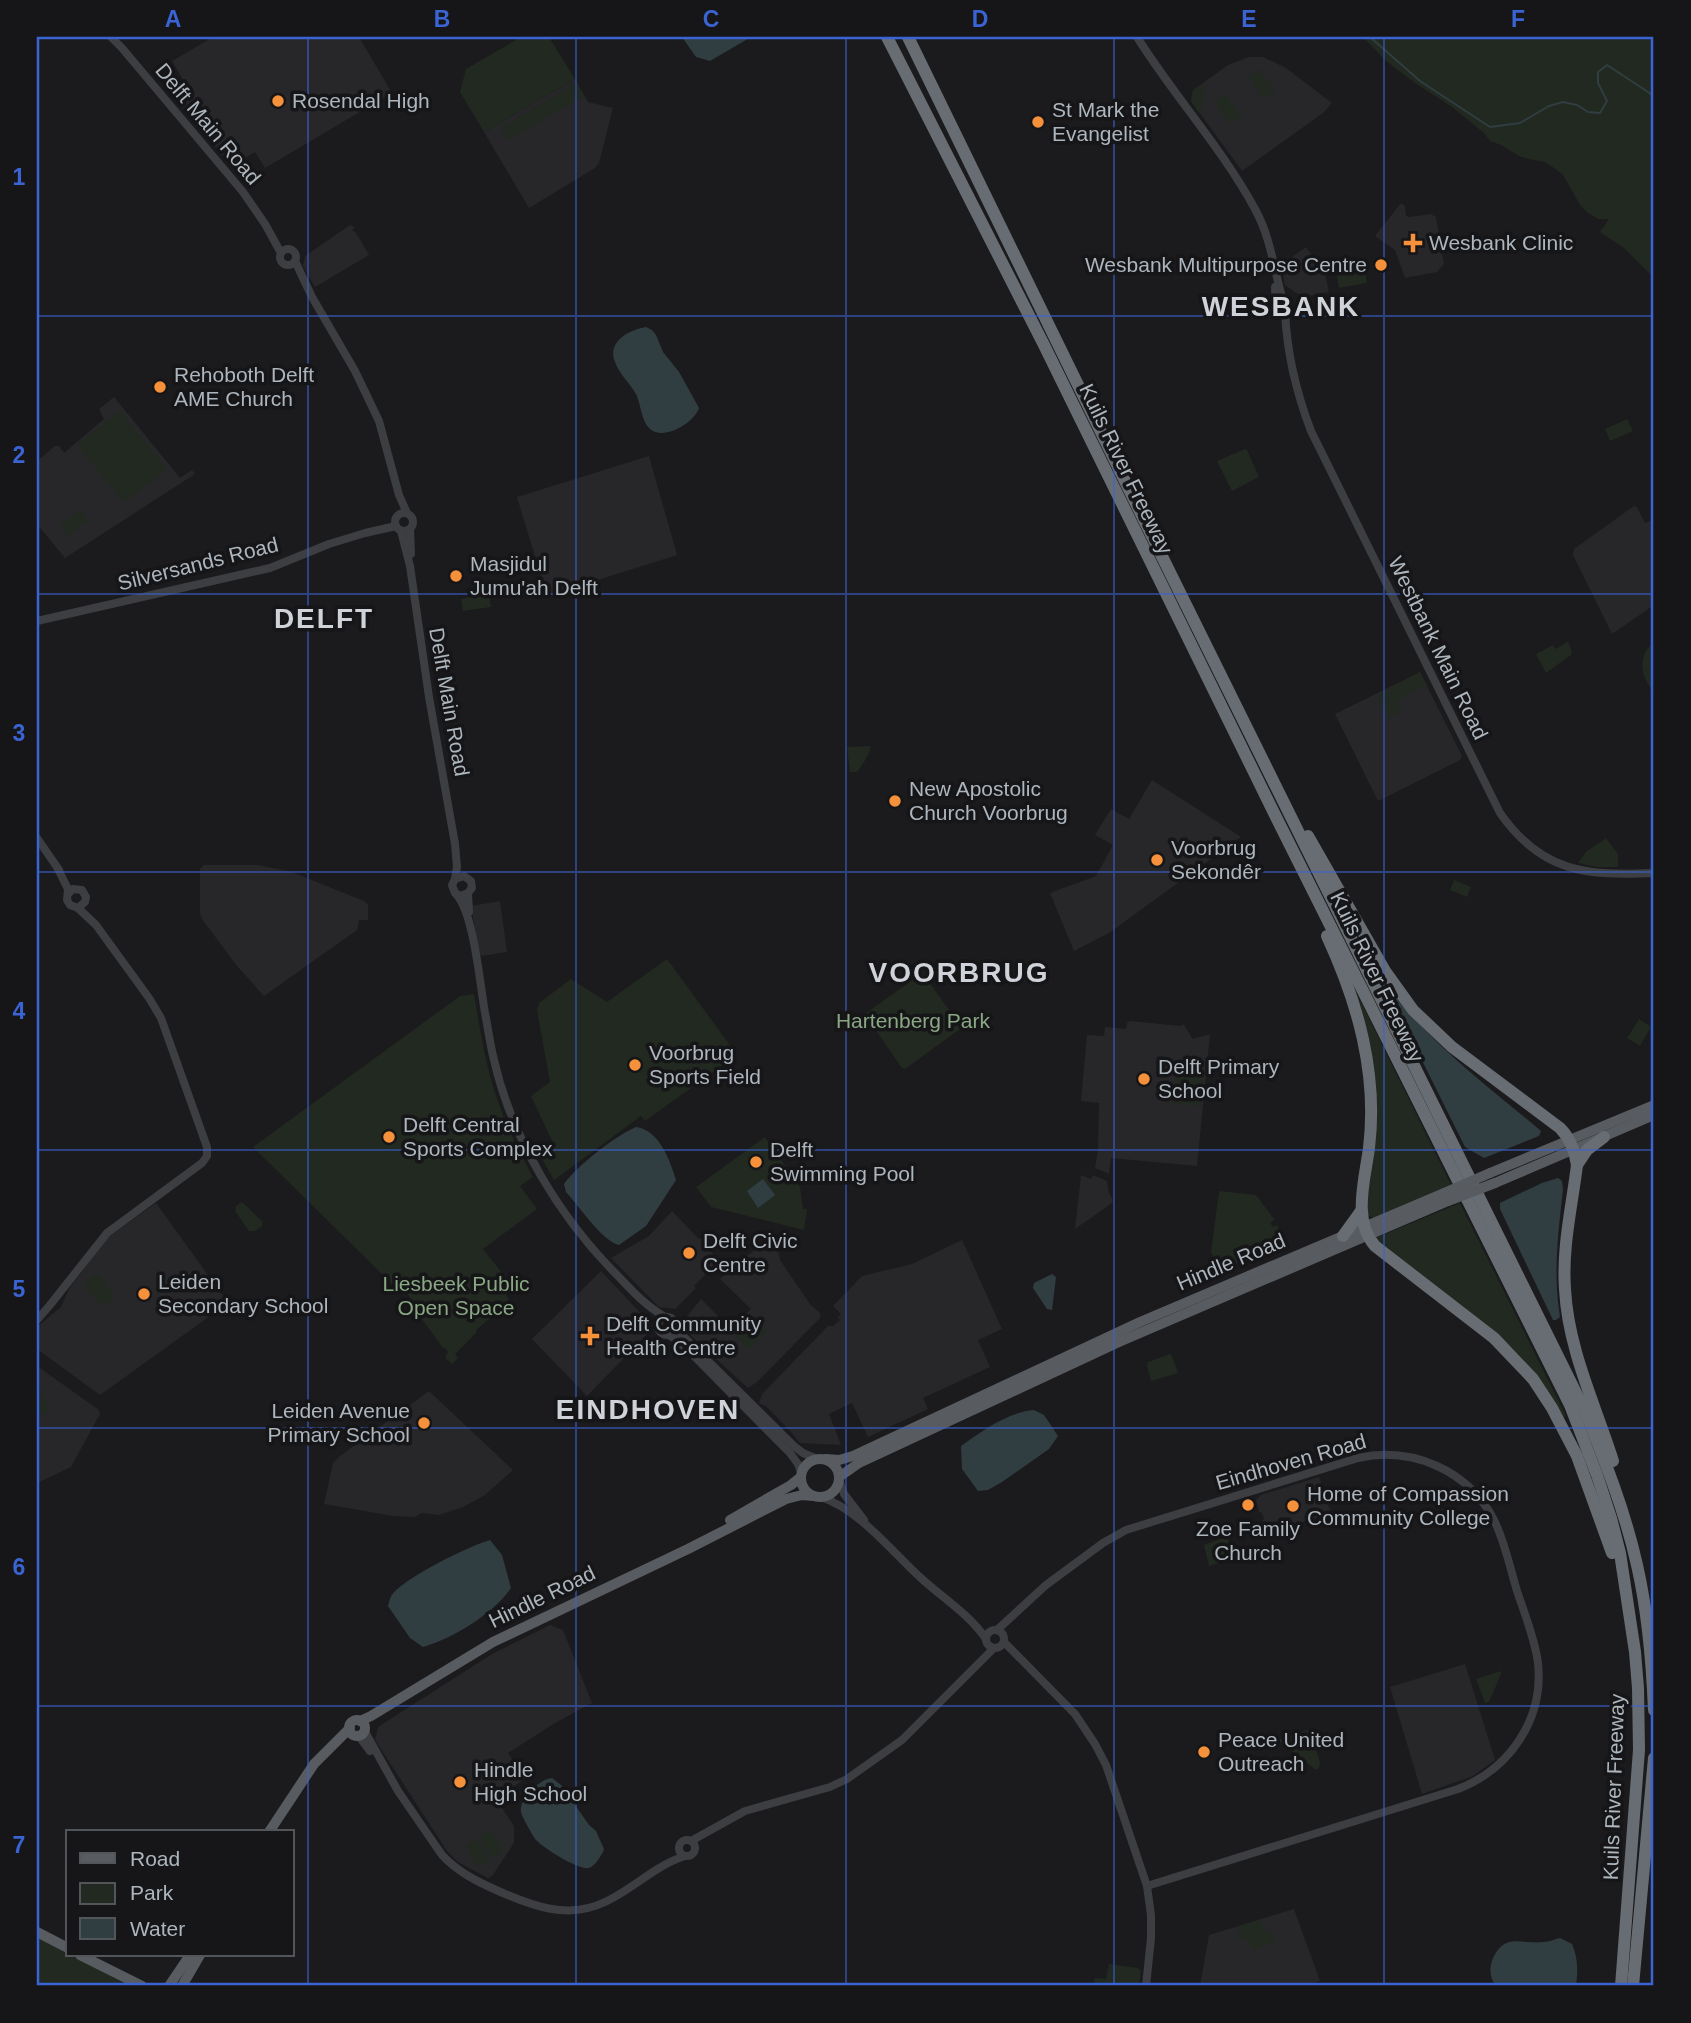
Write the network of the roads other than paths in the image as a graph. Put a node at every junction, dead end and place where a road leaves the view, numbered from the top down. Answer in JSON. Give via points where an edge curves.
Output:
{"nodes":[{"id":1,"x":113,"y":37,"type":"edge"},
{"id":2,"x":887,"y":37,"type":"edge"},
{"id":3,"x":908,"y":37,"type":"edge"},
{"id":4,"x":1137,"y":37,"type":"edge"},
{"id":5,"x":285,"y":251,"type":"junction"},
{"id":6,"x":292,"y":263,"type":"junction"},
{"id":7,"x":401,"y":522,"type":"junction"},
{"id":8,"x":37,"y":621,"type":"edge"},
{"id":9,"x":1283,"y":802,"type":"junction"},
{"id":10,"x":1277,"y":819,"type":"junction"},
{"id":11,"x":37,"y":838,"type":"edge"},
{"id":12,"x":455,"y":844,"type":"junction"},
{"id":13,"x":1654,"y":873,"type":"edge"},
{"id":14,"x":466,"y":877,"type":"junction"},
{"id":15,"x":455,"y":878,"type":"junction"},
{"id":16,"x":72,"y":891,"type":"junction"},
{"id":17,"x":468,"y":893,"type":"junction"},
{"id":18,"x":456,"y":894,"type":"junction"},
{"id":19,"x":86,"y":902,"type":"junction"},
{"id":20,"x":78,"y":908,"type":"junction"},
{"id":21,"x":96,"y":925,"type":"junction"},
{"id":22,"x":470,"y":929,"type":"junction"},
{"id":23,"x":1654,"y":1105,"type":"edge"},
{"id":24,"x":1654,"y":1115,"type":"edge"},
{"id":25,"x":1604,"y":1137,"type":"junction"},
{"id":26,"x":1571,"y":1145,"type":"junction"},
{"id":27,"x":1577,"y":1165,"type":"junction"},
{"id":28,"x":1361,"y":1211,"type":"junction"},
{"id":29,"x":1366,"y":1231,"type":"junction"},
{"id":30,"x":1343,"y":1236,"type":"junction"},
{"id":31,"x":643,"y":1302,"type":"junction"},
{"id":32,"x":665,"y":1317,"type":"junction"},
{"id":33,"x":38,"y":1318,"type":"edge"},
{"id":34,"x":657,"y":1324,"type":"junction"},
{"id":35,"x":676,"y":1327,"type":"junction"},
{"id":36,"x":669,"y":1335,"type":"junction"},
{"id":37,"x":821,"y":1459,"type":"junction"},
{"id":38,"x":801,"y":1475,"type":"junction"},
{"id":39,"x":839,"y":1479,"type":"junction"},
{"id":40,"x":817,"y":1496,"type":"junction"},
{"id":41,"x":870,"y":1528,"type":"junction"},
{"id":42,"x":1633,"y":1549,"type":"junction"},
{"id":43,"x":667,"y":1557,"type":"junction"},
{"id":44,"x":1625,"y":1582,"type":"junction"},
{"id":45,"x":960,"y":1612,"type":"junction"},
{"id":46,"x":1014,"y":1615,"type":"junction"},
{"id":47,"x":995,"y":1630,"type":"junction"},
{"id":48,"x":1004,"y":1639,"type":"junction"},
{"id":49,"x":991,"y":1645,"type":"junction"},
{"id":50,"x":1029,"y":1668,"type":"junction"},
{"id":51,"x":1654,"y":1710,"type":"edge"},
{"id":52,"x":359,"y":1730,"type":"junction"},
{"id":53,"x":1654,"y":1758,"type":"edge"},
{"id":54,"x":270,"y":1830,"type":"edge"},
{"id":55,"x":693,"y":1845,"type":"junction"},
{"id":56,"x":679,"y":1848,"type":"junction"},
{"id":57,"x":685,"y":1856,"type":"junction"},
{"id":58,"x":659,"y":1868,"type":"junction"},
{"id":59,"x":1147,"y":1886,"type":"junction"},
{"id":60,"x":37,"y":1932,"type":"edge"},
{"id":61,"x":66,"y":1947,"type":"edge"},
{"id":62,"x":82,"y":1956,"type":"edge"},
{"id":63,"x":189,"y":1956,"type":"edge"},
{"id":64,"x":199,"y":1956,"type":"edge"},
{"id":65,"x":142,"y":1986,"type":"edge"},
{"id":66,"x":170,"y":1986,"type":"edge"},
{"id":67,"x":182,"y":1986,"type":"edge"},
{"id":68,"x":1146,"y":1986,"type":"edge"},
{"id":69,"x":1620,"y":1986,"type":"edge"},
{"id":70,"x":1633,"y":1986,"type":"edge"}],
"edges":[{"from":1,"to":5,"type":"street","name":"Delft Main Road","via":[[243,192]]},
{"from":2,"to":10,"type":"highway","name":"Kuils River Freeway"},
{"from":3,"to":9,"type":"highway","name":"Kuils River Freeway"},
{"from":4,"to":13,"type":"street","name":"Westbank Main Road","via":[[1255,209],[1270,247],[1296,388],[1311,431],[1500,813],[1524,842],[1566,866],[1600,874]]},
{"from":5,"to":6,"type":"street","via":[[296,253]]},
{"from":5,"to":6,"type":"street","via":[[281,260]]},
{"from":6,"to":7,"type":"street","name":"Delft Main Road","via":[[379,421]]},
{"from":7,"to":8,"type":"street","name":"Silversands Road","via":[[270,568]]},
{"from":7,"to":12,"type":"street","name":"Delft Main Road","via":[[412,558],[429,697]]},
{"from":9,"to":26,"type":"highway","via":[[1304,828],[1385,971],[1413,1010],[1452,1047],[1560,1128]]},
{"from":9,"to":42,"type":"highway","name":"Kuils River Freeway","via":[[1583,1407]]},
{"from":10,"to":28,"type":"highway","via":[[1345,980],[1365,1047],[1371,1119]]},
{"from":10,"to":44,"type":"highway","name":"Kuils River Freeway","via":[[1570,1405],[1608,1507]]},
{"from":11,"to":16,"type":"street"},
{"from":12,"to":14,"type":"street","name":"Delft Main Road"},
{"from":12,"to":15,"type":"street","name":"Delft Main Road"},
{"from":14,"to":15,"type":"street"},
{"from":14,"to":17,"type":"street","via":[[472,885]]},
{"from":15,"to":18,"type":"street"},
{"from":16,"to":19,"type":"street","via":[[82,890]]},
{"from":16,"to":20,"type":"street","via":[[68,903]]},
{"from":17,"to":18,"type":"street"},
{"from":17,"to":22,"type":"street"},
{"from":18,"to":22,"type":"street"},
{"from":19,"to":20,"type":"street"},
{"from":19,"to":21,"type":"street"},
{"from":20,"to":21,"type":"street"},
{"from":21,"to":33,"type":"street","via":[[161,1018],[207,1153],[202,1163],[107,1233]]},
{"from":22,"to":31,"type":"street","via":[[494,1061],[521,1136],[568,1220]]},
{"from":23,"to":26,"type":"main road","name":"Hindle Road"},
{"from":24,"to":25,"type":"main road","name":"Hindle Road"},
{"from":25,"to":26,"type":"main road","name":"Hindle Road"},
{"from":25,"to":27,"type":"highway"},
{"from":26,"to":27,"type":"highway"},
{"from":26,"to":29,"type":"main road","name":"Hindle Road","bridge":true},
{"from":27,"to":42,"type":"highway","via":[[1565,1255],[1568,1320],[1633,1527]]},
{"from":28,"to":29,"type":"highway"},
{"from":28,"to":30,"type":"highway"},
{"from":29,"to":30,"type":"main road","name":"Hindle Road"},
{"from":29,"to":39,"type":"main road","name":"Hindle Road","via":[[859,1463]]},
{"from":29,"to":44,"type":"highway","via":[[1375,1246],[1494,1338],[1533,1379],[1577,1456]]},
{"from":30,"to":37,"type":"main road","name":"Hindle Road","via":[[1140,1322],[853,1456]]},
{"from":31,"to":32,"type":"street"},
{"from":31,"to":34,"type":"street"},
{"from":32,"to":34,"type":"street"},
{"from":32,"to":35,"type":"street"},
{"from":34,"to":36,"type":"street","via":[[660,1334]]},
{"from":35,"to":36,"type":"street"},
{"from":35,"to":37,"type":"street","via":[[795,1447]]},
{"from":36,"to":38,"type":"street","via":[[790,1453]]},
{"from":37,"to":38,"type":"main road","via":[[807,1463]]},
{"from":37,"to":39,"type":"main road","via":[[834,1465]]},
{"from":38,"to":40,"type":"main road","via":[[804,1488]]},
{"from":38,"to":43,"type":"main road","name":"Hindle Road"},
{"from":39,"to":40,"type":"main road","via":[[835,1490]]},
{"from":39,"to":41,"type":"street","via":[[844,1494]]},
{"from":40,"to":41,"type":"street","via":[[836,1502]]},
{"from":40,"to":43,"type":"main road","name":"Hindle Road","via":[[786,1499]]},
{"from":41,"to":45,"type":"street"},
{"from":42,"to":51,"type":"highway","name":"Kuils River Freeway","via":[[1651,1650]]},
{"from":43,"to":52,"type":"main road","name":"Hindle Road","via":[[493,1642]]},
{"from":44,"to":69,"type":"highway","name":"Kuils River Freeway","via":[[1638,1688],[1639,1750]]},
{"from":45,"to":47,"type":"street"},
{"from":45,"to":49,"type":"street"},
{"from":46,"to":47,"type":"street","name":"Eindhoven Road"},
{"from":46,"to":48,"type":"street","name":"Eindhoven Road"},
{"from":46,"to":59,"type":"street","name":"Eindhoven Road","via":[[1046,1585],[1126,1530],[1365,1457],[1406,1456],[1443,1468],[1475,1493],[1494,1521],[1532,1639],[1538,1674],[1529,1724],[1503,1761],[1480,1779],[1452,1791]]},
{"from":47,"to":48,"type":"street","via":[[1002,1632]]},
{"from":47,"to":49,"type":"street","via":[[988,1633]]},
{"from":48,"to":49,"type":"street","via":[[1001,1646]]},
{"from":48,"to":50,"type":"street"},
{"from":49,"to":50,"type":"street"},
{"from":49,"to":55,"type":"street","via":[[901,1740],[847,1779],[745,1811]]},
{"from":50,"to":59,"type":"street","via":[[1064,1700],[1095,1744]]},
{"from":52,"to":54,"type":"main road","name":"Hindle Road","via":[[314,1764]]},
{"from":52,"to":58,"type":"street","via":[[450,1864],[495,1889],[543,1909],[569,1911],[615,1897]]},
{"from":53,"to":70,"type":"highway","name":"Kuils River Freeway"},
{"from":55,"to":56,"type":"street","via":[[684,1841]]},
{"from":55,"to":57,"type":"street","via":[[693,1854]]},
{"from":56,"to":57,"type":"street"},
{"from":56,"to":58,"type":"street"},
{"from":57,"to":58,"type":"street"},
{"from":59,"to":68,"type":"street","via":[[1151,1938]]},
{"from":60,"to":61,"type":"main road"},
{"from":62,"to":65,"type":"main road"},
{"from":63,"to":66,"type":"main road"},
{"from":64,"to":67,"type":"main road"}]}
